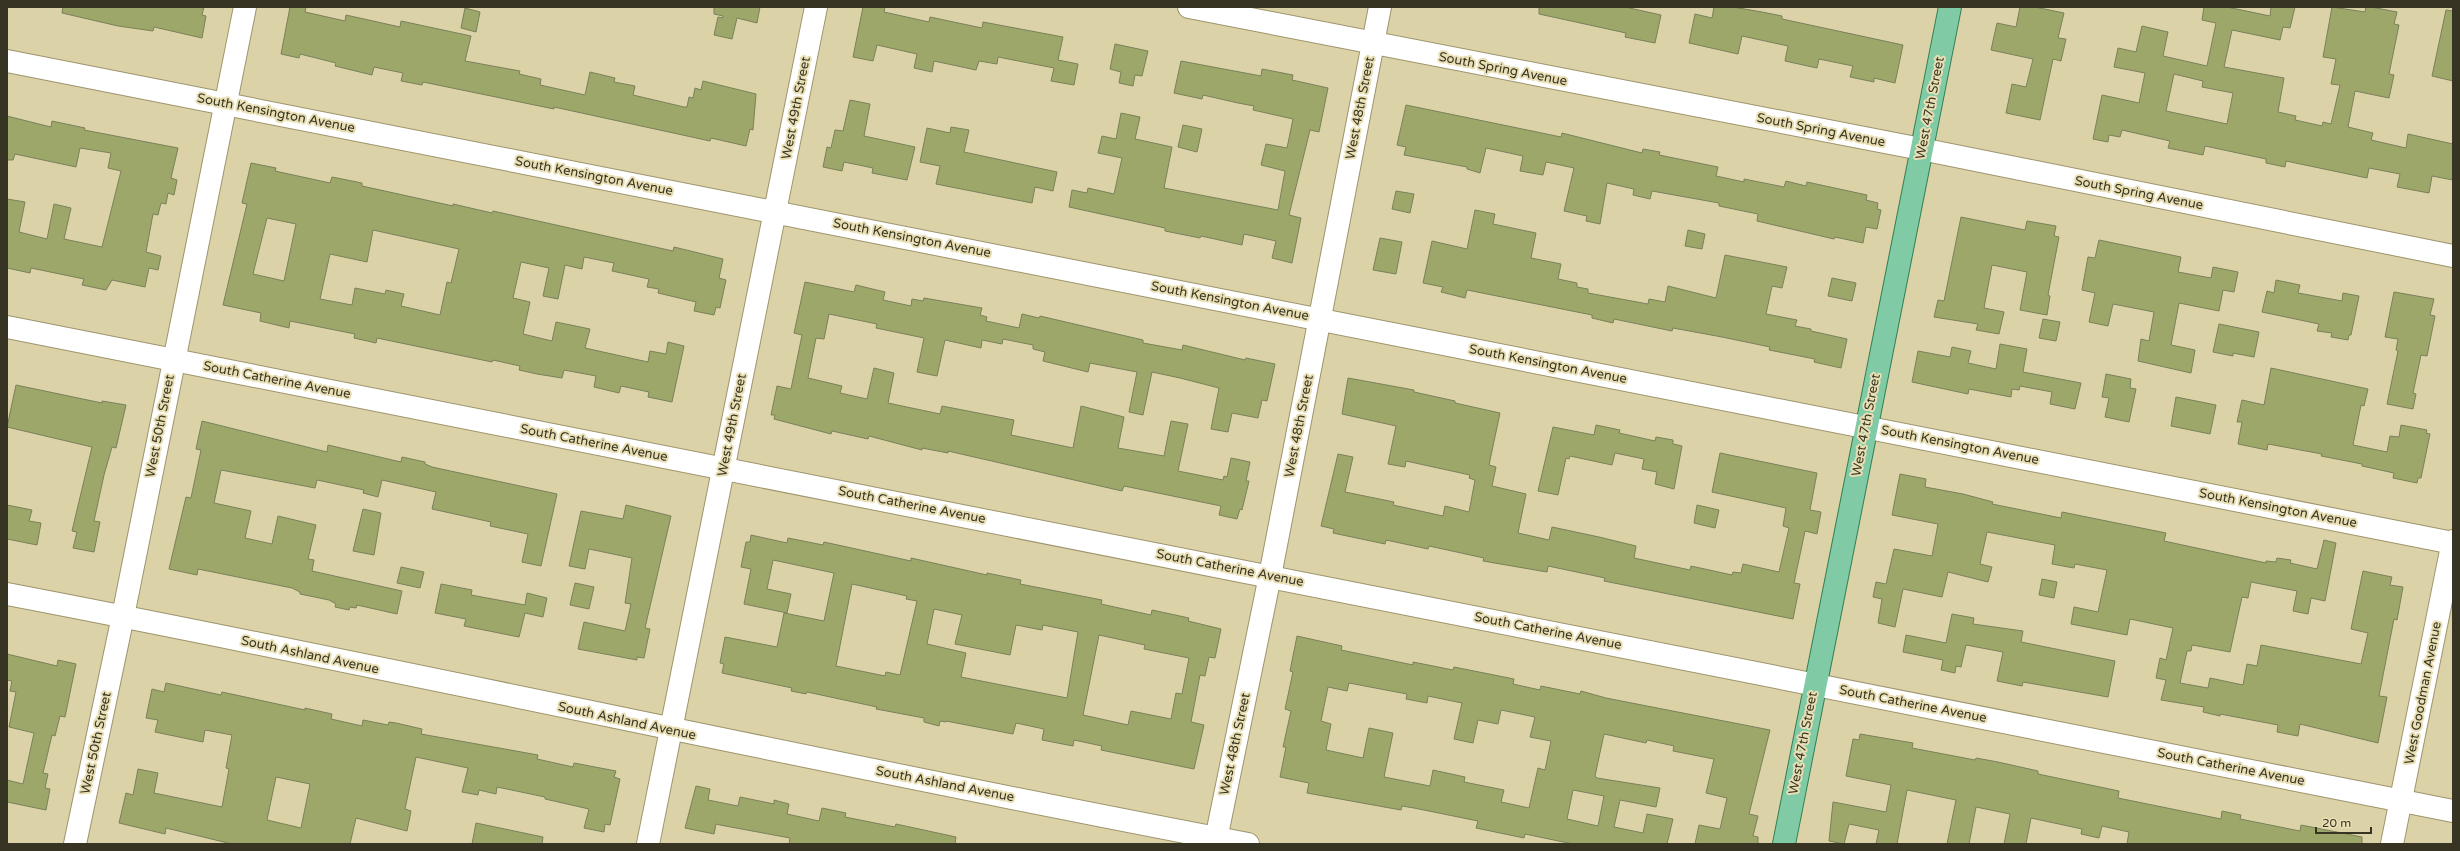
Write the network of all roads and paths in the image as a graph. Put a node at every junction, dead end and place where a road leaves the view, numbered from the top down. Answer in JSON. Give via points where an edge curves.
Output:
{"nodes":[{"id":1,"x":245,"y":7,"type":"edge"},
{"id":2,"x":816,"y":7,"type":"edge"},
{"id":3,"x":1189,"y":7,"type":"edge"},
{"id":4,"x":1380,"y":7,"type":"edge"},
{"id":5,"x":1950,"y":7,"type":"edge"},
{"id":6,"x":1373,"y":44,"type":"junction"},
{"id":7,"x":7,"y":61,"type":"edge"},
{"id":8,"x":225,"y":103,"type":"junction"},
{"id":9,"x":1921,"y":149,"type":"junction"},
{"id":10,"x":775,"y":212,"type":"junction"},
{"id":11,"x":2453,"y":256,"type":"edge"},
{"id":12,"x":1319,"y":318,"type":"junction"},
{"id":13,"x":7,"y":326,"type":"edge"},
{"id":14,"x":173,"y":359,"type":"junction"},
{"id":15,"x":1866,"y":426,"type":"junction"},
{"id":16,"x":724,"y":468,"type":"junction"},
{"id":17,"x":2453,"y":542,"type":"edge"},
{"id":18,"x":1270,"y":576,"type":"junction"},
{"id":19,"x":7,"y":594,"type":"edge"},
{"id":20,"x":123,"y":616,"type":"junction"},
{"id":21,"x":1814,"y":684,"type":"junction"},
{"id":22,"x":671,"y":730,"type":"junction"},
{"id":23,"x":2401,"y":800,"type":"junction"},
{"id":24,"x":2453,"y":811,"type":"edge"},
{"id":25,"x":1215,"y":841,"type":"edge"},
{"id":26,"x":75,"y":844,"type":"edge"},
{"id":27,"x":648,"y":844,"type":"edge"},
{"id":28,"x":1248,"y":844,"type":"edge"},
{"id":29,"x":1784,"y":844,"type":"edge"},
{"id":30,"x":2392,"y":844,"type":"edge"}],
"edges":[{"from":1,"to":8,"type":"street","name":"West 50th Street"},
{"from":2,"to":10,"type":"street","name":"West 49th Street"},
{"from":3,"to":6,"type":"street","name":"South Spring Avenue"},
{"from":4,"to":6,"type":"street","name":"West 48th Street"},
{"from":5,"to":9,"type":"main road","name":"West 47th Street"},
{"from":6,"to":9,"type":"street","name":"South Spring Avenue"},
{"from":6,"to":12,"type":"street","name":"West 48th Street"},
{"from":7,"to":8,"type":"street","name":"South Kensington Avenue"},
{"from":8,"to":10,"type":"street","name":"South Kensington Avenue"},
{"from":8,"to":14,"type":"street","name":"West 50th Street"},
{"from":9,"to":11,"type":"street","name":"South Spring Avenue"},
{"from":9,"to":15,"type":"main road","name":"West 47th Street"},
{"from":10,"to":12,"type":"street","name":"South Kensington Avenue"},
{"from":10,"to":16,"type":"street","name":"West 49th Street"},
{"from":12,"to":15,"type":"street","name":"South Kensington Avenue"},
{"from":12,"to":18,"type":"street","name":"West 48th Street"},
{"from":13,"to":14,"type":"street","name":"South Catherine Avenue"},
{"from":14,"to":16,"type":"street","name":"South Catherine Avenue"},
{"from":14,"to":20,"type":"street","name":"West 50th Street"},
{"from":15,"to":17,"type":"street","name":"South Kensington Avenue"},
{"from":15,"to":21,"type":"main road","name":"West 47th Street"},
{"from":16,"to":18,"type":"street","name":"South Catherine Avenue"},
{"from":16,"to":22,"type":"street","name":"West 49th Street"},
{"from":17,"to":23,"type":"street","name":"West Goodman Avenue"},
{"from":18,"to":21,"type":"street","name":"South Catherine Avenue"},
{"from":18,"to":25,"type":"street","name":"West 48th Street"},
{"from":19,"to":20,"type":"street","name":"South Ashland Avenue"},
{"from":20,"to":22,"type":"street","name":"South Ashland Avenue"},
{"from":20,"to":26,"type":"street","name":"West 50th Street"},
{"from":21,"to":23,"type":"street","name":"South Catherine Avenue"},
{"from":21,"to":29,"type":"main road","name":"West 47th Street"},
{"from":22,"to":25,"type":"street","name":"South Ashland Avenue"},
{"from":22,"to":27,"type":"street","name":"West 49th Street"},
{"from":23,"to":24,"type":"street","name":"South Catherine Avenue"},
{"from":23,"to":30,"type":"street","name":"West Goodman Avenue"},
{"from":25,"to":28,"type":"street","name":"South Ashland Avenue"}]}
